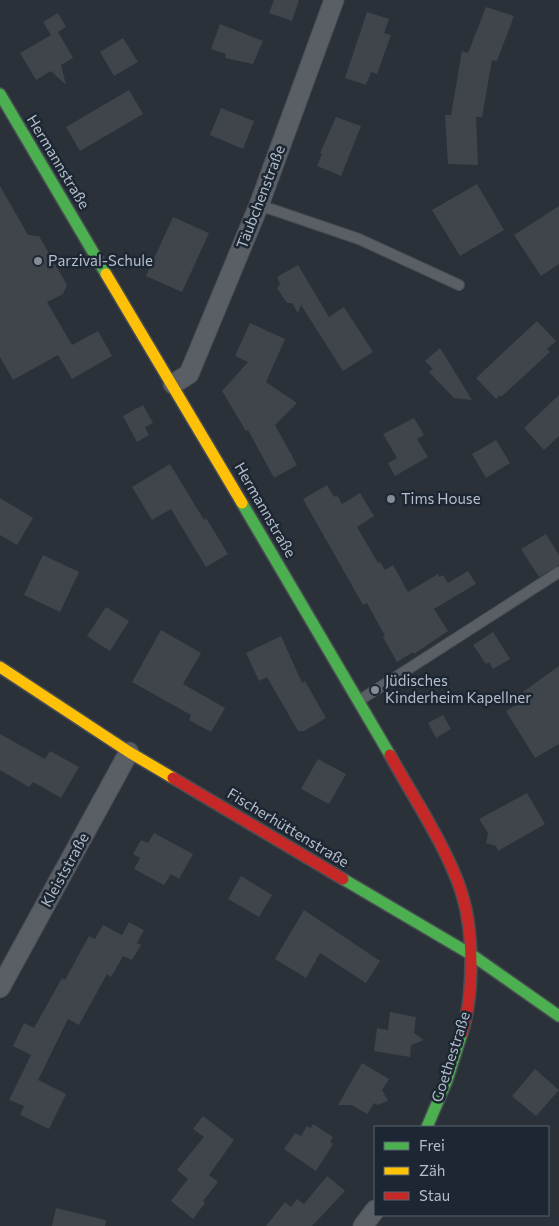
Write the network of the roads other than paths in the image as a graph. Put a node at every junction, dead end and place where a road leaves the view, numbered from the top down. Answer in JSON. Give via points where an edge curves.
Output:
{"nodes":[{"id":1,"x":334,"y":0,"type":"edge"},
{"id":2,"x":0,"y":94,"type":"edge"},
{"id":3,"x":259,"y":205,"type":"junction"},
{"id":4,"x":459,"y":285,"type":"dead end"},
{"id":5,"x":173,"y":384,"type":"junction"},
{"id":6,"x":559,"y":572,"type":"edge"},
{"id":7,"x":0,"y":667,"type":"edge"},
{"id":8,"x":359,"y":701,"type":"junction"},
{"id":9,"x":130,"y":752,"type":"junction"},
{"id":10,"x":472,"y":955,"type":"junction"},
{"id":11,"x":0,"y":988,"type":"edge"},
{"id":12,"x":559,"y":1016,"type":"edge"},
{"id":13,"x":427,"y":1126,"type":"edge"},
{"id":14,"x":374,"y":1211,"type":"edge"},
{"id":15,"x":363,"y":1226,"type":"edge"}],
"edges":[{"from":1,"to":3,"type":"street","name":"Täubchenstraße"},
{"from":2,"to":5,"type":"street","name":"Hermannstraße"},
{"from":3,"to":4,"type":"lane","via":[[359,239]]},
{"from":3,"to":5,"type":"street","name":"Täubchenstraße","via":[[189,374]]},
{"from":5,"to":8,"type":"street","name":"Hermannstraße"},
{"from":6,"to":8,"type":"lane"},
{"from":7,"to":9,"type":"street","name":"Fischerhüttenstraße"},
{"from":8,"to":10,"type":"street","name":"Hermannstraße","via":[[438,841],[462,894]]},
{"from":9,"to":10,"type":"street","name":"Fischerhüttenstraße"},
{"from":9,"to":11,"type":"street","name":"Kleiststraße"},
{"from":10,"to":12,"type":"street","name":"Fischerhüttenstraße"},
{"from":10,"to":13,"type":"street","name":"Goethestraße","via":[[466,1019],[447,1080]]},
{"from":14,"to":15,"type":"street"}]}
